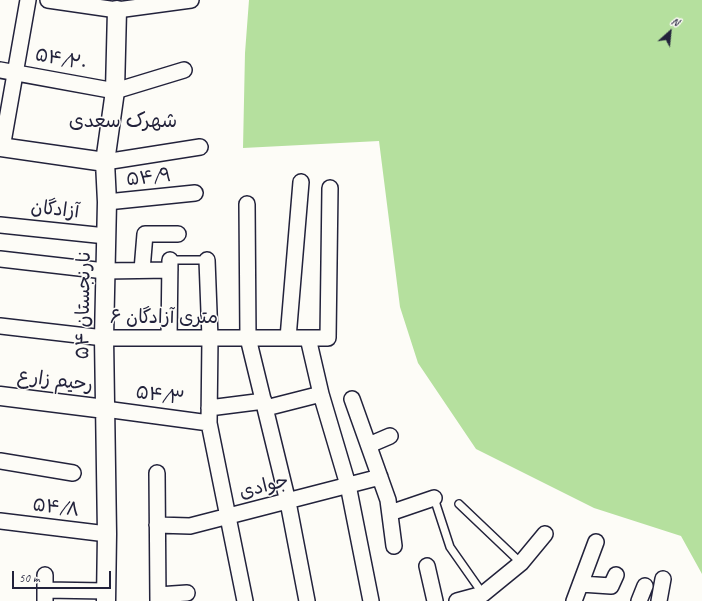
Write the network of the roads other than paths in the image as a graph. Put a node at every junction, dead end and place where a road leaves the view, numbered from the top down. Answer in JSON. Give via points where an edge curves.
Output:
{"nodes":[{"id":1,"x":28,"y":0,"type":"edge"},
{"id":2,"x":49,"y":0,"type":"edge"},
{"id":3,"x":191,"y":0,"type":"edge"},
{"id":4,"x":118,"y":5,"type":"edge"},
{"id":5,"x":0,"y":70,"type":"edge"},
{"id":6,"x":184,"y":70,"type":"dead end"},
{"id":7,"x":15,"y":72,"type":"junction"},
{"id":8,"x":115,"y":91,"type":"junction"},
{"id":9,"x":1,"y":147,"type":"edge"},
{"id":10,"x":200,"y":147,"type":"dead end"},
{"id":11,"x":105,"y":162,"type":"junction"},
{"id":12,"x":301,"y":182,"type":"dead end"},
{"id":13,"x":330,"y":188,"type":"dead end"},
{"id":14,"x":195,"y":193,"type":"dead end"},
{"id":15,"x":107,"y":202,"type":"junction"},
{"id":16,"x":247,"y":204,"type":"dead end"},
{"id":17,"x":0,"y":225,"type":"edge"},
{"id":18,"x":178,"y":234,"type":"dead end"},
{"id":19,"x":106,"y":236,"type":"junction"},
{"id":20,"x":0,"y":259,"type":"edge"},
{"id":21,"x":207,"y":260,"type":"joint"},
{"id":22,"x":170,"y":265,"type":"junction"},
{"id":23,"x":142,"y":270,"type":"junction"},
{"id":24,"x":105,"y":271,"type":"junction"},
{"id":25,"x":0,"y":326,"type":"edge"},
{"id":26,"x":104,"y":338,"type":"junction"},
{"id":27,"x":169,"y":338,"type":"junction"},
{"id":28,"x":210,"y":338,"type":"junction"},
{"id":29,"x":248,"y":338,"type":"junction"},
{"id":30,"x":288,"y":338,"type":"junction"},
{"id":31,"x":308,"y":338,"type":"junction"},
{"id":32,"x":321,"y":394,"type":"junction"},
{"id":33,"x":0,"y":396,"type":"edge"},
{"id":34,"x":352,"y":399,"type":"dead end"},
{"id":35,"x":265,"y":404,"type":"junction"},
{"id":36,"x":209,"y":408,"type":"junction"},
{"id":37,"x":105,"y":409,"type":"junction"},
{"id":38,"x":209,"y":424,"type":"junction"},
{"id":39,"x":390,"y":436,"type":"dead end"},
{"id":40,"x":369,"y":445,"type":"junction"},
{"id":41,"x":0,"y":461,"type":"edge"},
{"id":42,"x":74,"y":473,"type":"dead end"},
{"id":43,"x":157,"y":473,"type":"dead end"},
{"id":44,"x":380,"y":477,"type":"junction"},
{"id":45,"x":348,"y":485,"type":"junction"},
{"id":46,"x":434,"y":498,"type":"joint"},
{"id":47,"x":288,"y":502,"type":"junction"},
{"id":48,"x":459,"y":504,"type":"dead end"},
{"id":49,"x":390,"y":514,"type":"junction"},
{"id":50,"x":227,"y":517,"type":"junction"},
{"id":51,"x":0,"y":522,"type":"edge"},
{"id":52,"x":157,"y":525,"type":"junction"},
{"id":53,"x":107,"y":534,"type":"junction"},
{"id":54,"x":545,"y":534,"type":"dead end"},
{"id":55,"x":596,"y":542,"type":"dead end"},
{"id":56,"x":394,"y":546,"type":"dead end"},
{"id":57,"x":521,"y":563,"type":"junction"},
{"id":58,"x":427,"y":566,"type":"dead end"},
{"id":59,"x":616,"y":575,"type":"dead end"},
{"id":60,"x":663,"y":579,"type":"dead end"},
{"id":61,"x":581,"y":584,"type":"junction"},
{"id":62,"x":645,"y":586,"type":"dead end"},
{"id":63,"x":45,"y":589,"type":"edge"},
{"id":64,"x":187,"y":593,"type":"dead end"},
{"id":65,"x":106,"y":596,"type":"edge"},
{"id":66,"x":479,"y":597,"type":"edge"},
{"id":67,"x":158,"y":598,"type":"edge"},
{"id":68,"x":245,"y":601,"type":"edge"},
{"id":69,"x":307,"y":601,"type":"edge"},
{"id":70,"x":371,"y":601,"type":"edge"},
{"id":71,"x":435,"y":601,"type":"edge"},
{"id":72,"x":457,"y":601,"type":"edge"},
{"id":73,"x":574,"y":601,"type":"edge"},
{"id":74,"x":639,"y":601,"type":"edge"},
{"id":75,"x":660,"y":601,"type":"edge"}],
"edges":[{"from":1,"to":7,"type":"street"},
{"from":2,"to":4,"type":"street"},
{"from":3,"to":4,"type":"street"},
{"from":4,"to":8,"type":"street","name":"نارنجستان ۵۴"},
{"from":5,"to":7,"type":"street","name":"۵۴/۲۰"},
{"from":6,"to":8,"type":"street"},
{"from":7,"to":8,"type":"street","name":"۵۴/۲۰"},
{"from":7,"to":9,"type":"street"},
{"from":8,"to":11,"type":"street","name":"نارنجستان ۵۴"},
{"from":9,"to":11,"type":"street"},
{"from":10,"to":11,"type":"street"},
{"from":11,"to":15,"type":"street","name":"نارنجستان ۵۴"},
{"from":12,"to":30,"type":"street"},
{"from":13,"to":31,"type":"street","name":"۶ متری آزادگان","via":[[328,338]]},
{"from":14,"to":15,"type":"street","name":"۵۴/۹"},
{"from":15,"to":19,"type":"street","name":"نارنجستان ۵۴"},
{"from":16,"to":29,"type":"street"},
{"from":17,"to":19,"type":"street","name":"آزادگان"},
{"from":18,"to":23,"type":"street","via":[[146,234]]},
{"from":19,"to":24,"type":"street","name":"نارنجستان ۵۴"},
{"from":20,"to":24,"type":"street"},
{"from":21,"to":22,"type":"lane"},
{"from":21,"to":28,"type":"street"},
{"from":22,"to":23,"type":"street"},
{"from":22,"to":27,"type":"street"},
{"from":23,"to":24,"type":"street"},
{"from":24,"to":26,"type":"street","name":"نارنجستان ۵۴"},
{"from":25,"to":26,"type":"street","name":"۶ متری آزادگان"},
{"from":26,"to":27,"type":"street","name":"۶ متری آزادگان"},
{"from":26,"to":37,"type":"street","name":"نارنجستان ۵۴"},
{"from":27,"to":28,"type":"street","name":"۶ متری آزادگان"},
{"from":28,"to":29,"type":"street","name":"۶ متری آزادگان"},
{"from":28,"to":36,"type":"street"},
{"from":29,"to":30,"type":"street","name":"۶ متری آزادگان"},
{"from":29,"to":35,"type":"street"},
{"from":30,"to":31,"type":"street","name":"۶ متری آزادگان"},
{"from":31,"to":32,"type":"street"},
{"from":32,"to":35,"type":"street"},
{"from":32,"to":45,"type":"street"},
{"from":33,"to":37,"type":"street","name":"رحیم زارع"},
{"from":34,"to":40,"type":"street"},
{"from":35,"to":36,"type":"street"},
{"from":35,"to":47,"type":"street"},
{"from":36,"to":38,"type":"street"},
{"from":37,"to":38,"type":"street","name":"۵۴/۳"},
{"from":37,"to":53,"type":"street","name":"نارنجستان ۵۴"},
{"from":38,"to":50,"type":"street"},
{"from":39,"to":40,"type":"street"},
{"from":40,"to":44,"type":"street"},
{"from":41,"to":42,"type":"street"},
{"from":43,"to":52,"type":"street"},
{"from":44,"to":45,"type":"street","name":"جوادی"},
{"from":44,"to":49,"type":"street"},
{"from":45,"to":47,"type":"street","name":"جوادی"},
{"from":45,"to":70,"type":"street"},
{"from":46,"to":49,"type":"street"},
{"from":46,"to":66,"type":"lane","via":[[450,547]]},
{"from":47,"to":50,"type":"street","name":"جوادی"},
{"from":47,"to":69,"type":"street"},
{"from":48,"to":57,"type":"lane"},
{"from":49,"to":56,"type":"street"},
{"from":50,"to":52,"type":"street","name":"جوادی","via":[[190,526]]},
{"from":50,"to":68,"type":"street"},
{"from":51,"to":53,"type":"street","name":"۵۴/۸"},
{"from":52,"to":67,"type":"street"},
{"from":53,"to":65,"type":"street","name":"نارنجستان ۵۴"},
{"from":54,"to":57,"type":"street"},
{"from":55,"to":61,"type":"street"},
{"from":57,"to":66,"type":"street"},
{"from":58,"to":71,"type":"street"},
{"from":59,"to":61,"type":"street","via":[[611,586]]},
{"from":60,"to":75,"type":"street"},
{"from":61,"to":73,"type":"street"},
{"from":62,"to":74,"type":"street"},
{"from":63,"to":65,"type":"street"},
{"from":64,"to":67,"type":"street"},
{"from":66,"to":72,"type":"street"}]}
